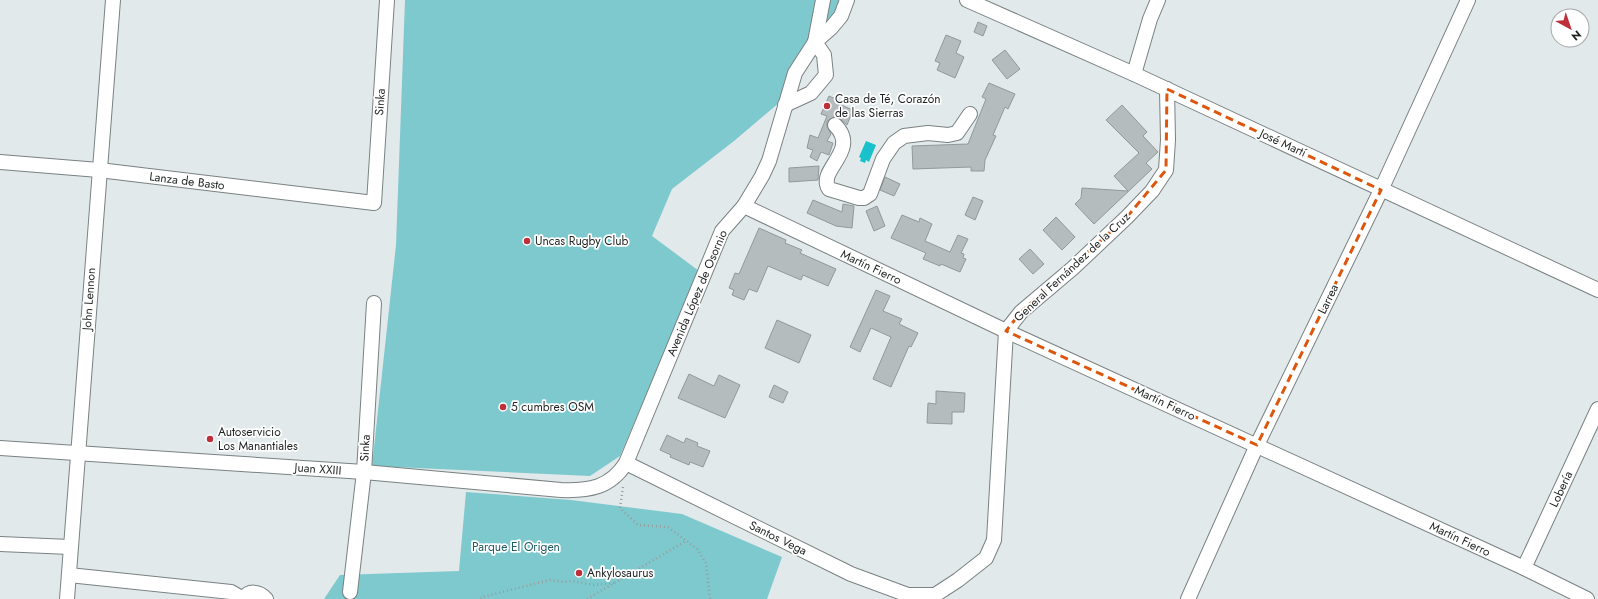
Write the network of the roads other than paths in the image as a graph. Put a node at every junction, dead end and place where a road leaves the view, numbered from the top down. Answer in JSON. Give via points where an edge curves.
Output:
{"nodes":[{"id":1,"x":113,"y":0,"type":"edge"},
{"id":2,"x":387,"y":0,"type":"edge"},
{"id":3,"x":823,"y":0,"type":"edge"},
{"id":4,"x":847,"y":0,"type":"edge"},
{"id":5,"x":967,"y":0,"type":"edge"},
{"id":6,"x":1158,"y":0,"type":"edge"},
{"id":7,"x":1468,"y":0,"type":"edge"},
{"id":8,"x":815,"y":42,"type":"junction"},
{"id":9,"x":1134,"y":74,"type":"junction"},
{"id":10,"x":1167,"y":89,"type":"junction"},
{"id":11,"x":785,"y":105,"type":"junction"},
{"id":12,"x":970,"y":114,"type":"dead end"},
{"id":13,"x":835,"y":125,"type":"dead end"},
{"id":14,"x":0,"y":162,"type":"edge"},
{"id":15,"x":99,"y":170,"type":"junction"},
{"id":16,"x":1382,"y":190,"type":"junction"},
{"id":17,"x":374,"y":203,"type":"joint"},
{"id":18,"x":744,"y":206,"type":"junction"},
{"id":19,"x":1598,"y":290,"type":"edge"},
{"id":20,"x":374,"y":303,"type":"dead end"},
{"id":21,"x":1006,"y":331,"type":"junction"},
{"id":22,"x":1598,"y":409,"type":"edge"},
{"id":23,"x":1257,"y":445,"type":"junction"},
{"id":24,"x":0,"y":448,"type":"edge"},
{"id":25,"x":77,"y":454,"type":"junction"},
{"id":26,"x":626,"y":463,"type":"junction"},
{"id":27,"x":364,"y":472,"type":"junction"},
{"id":28,"x":0,"y":544,"type":"edge"},
{"id":29,"x":70,"y":547,"type":"junction"},
{"id":30,"x":1524,"y":568,"type":"junction"},
{"id":31,"x":70,"y":575,"type":"junction"},
{"id":32,"x":350,"y":592,"type":"dead end"},
{"id":33,"x":935,"y":595,"type":"joint"},
{"id":34,"x":67,"y":599,"type":"edge"},
{"id":35,"x":243,"y":599,"type":"edge"},
{"id":36,"x":266,"y":599,"type":"edge"},
{"id":37,"x":1188,"y":599,"type":"edge"},
{"id":38,"x":1587,"y":599,"type":"edge"}],
"edges":[{"from":1,"to":15,"type":"street","name":"John Lennon"},
{"from":2,"to":17,"type":"street","name":"Sinka"},
{"from":3,"to":8,"type":"street","name":"Avenida López de Osornio"},
{"from":4,"to":8,"type":"street","name":"Avenida López de Osornio","via":[[838,20]]},
{"from":5,"to":9,"type":"street","name":"José Martí"},
{"from":6,"to":9,"type":"street"},
{"from":7,"to":16,"type":"street","name":"Larrea"},
{"from":8,"to":11,"type":"street","name":"Avenida López de Osornio","via":[[795,73]]},
{"from":8,"to":11,"type":"street","via":[[824,55],[826,75],[811,93]]},
{"from":9,"to":10,"type":"street","name":"José Martí"},
{"from":10,"to":16,"type":"street","name":"José Martí"},
{"from":10,"to":21,"type":"street","name":"General Fernández de la Cruz","via":[[1166,170],[1152,191],[1127,217],[1021,312]]},
{"from":11,"to":18,"type":"street","name":"Avenida López de Osornio","via":[[769,161]]},
{"from":12,"to":13,"type":"street","via":[[957,132],[948,135],[928,133],[904,136],[894,143],[884,159],[870,194],[864,198],[829,189],[827,186],[826,178],[843,145],[841,134]]},
{"from":14,"to":15,"type":"street","name":"Lanza de Basto"},
{"from":15,"to":17,"type":"street","name":"Lanza de Basto"},
{"from":15,"to":25,"type":"street","name":"John Lennon"},
{"from":16,"to":19,"type":"street","name":"José Martí"},
{"from":16,"to":23,"type":"street","name":"Larrea"},
{"from":18,"to":21,"type":"street","name":"Martín Fierro"},
{"from":18,"to":26,"type":"street","name":"Avenida López de Osornio","via":[[722,231]]},
{"from":20,"to":27,"type":"street","name":"Sinka"},
{"from":21,"to":23,"type":"street","name":"Martín Fierro"},
{"from":21,"to":33,"type":"street","name":"General Fernández de la Cruz","via":[[994,540],[986,558]]},
{"from":22,"to":30,"type":"street","name":"Lobería"},
{"from":23,"to":30,"type":"street","name":"Martín Fierro"},
{"from":23,"to":37,"type":"street","name":"Larrea"},
{"from":24,"to":25,"type":"street","name":"Juan XXIII"},
{"from":25,"to":27,"type":"street","name":"Juan XXIII"},
{"from":25,"to":29,"type":"street","name":"John Lennon"},
{"from":26,"to":27,"type":"street","name":"Juan XXIII","via":[[619,473],[605,483],[595,488],[575,490]]},
{"from":26,"to":33,"type":"street","name":"Santos Vega","via":[[851,574],[908,595]]},
{"from":27,"to":32,"type":"street","name":"Sinka"},
{"from":28,"to":29,"type":"street"},
{"from":29,"to":31,"type":"street","name":"John Lennon"},
{"from":30,"to":38,"type":"street","name":"Martín Fierro"},
{"from":31,"to":34,"type":"street","name":"John Lennon"},
{"from":31,"to":35,"type":"street","via":[[231,592]]},
{"from":35,"to":36,"type":"street","via":[[248,594],[256,592]]}]}
